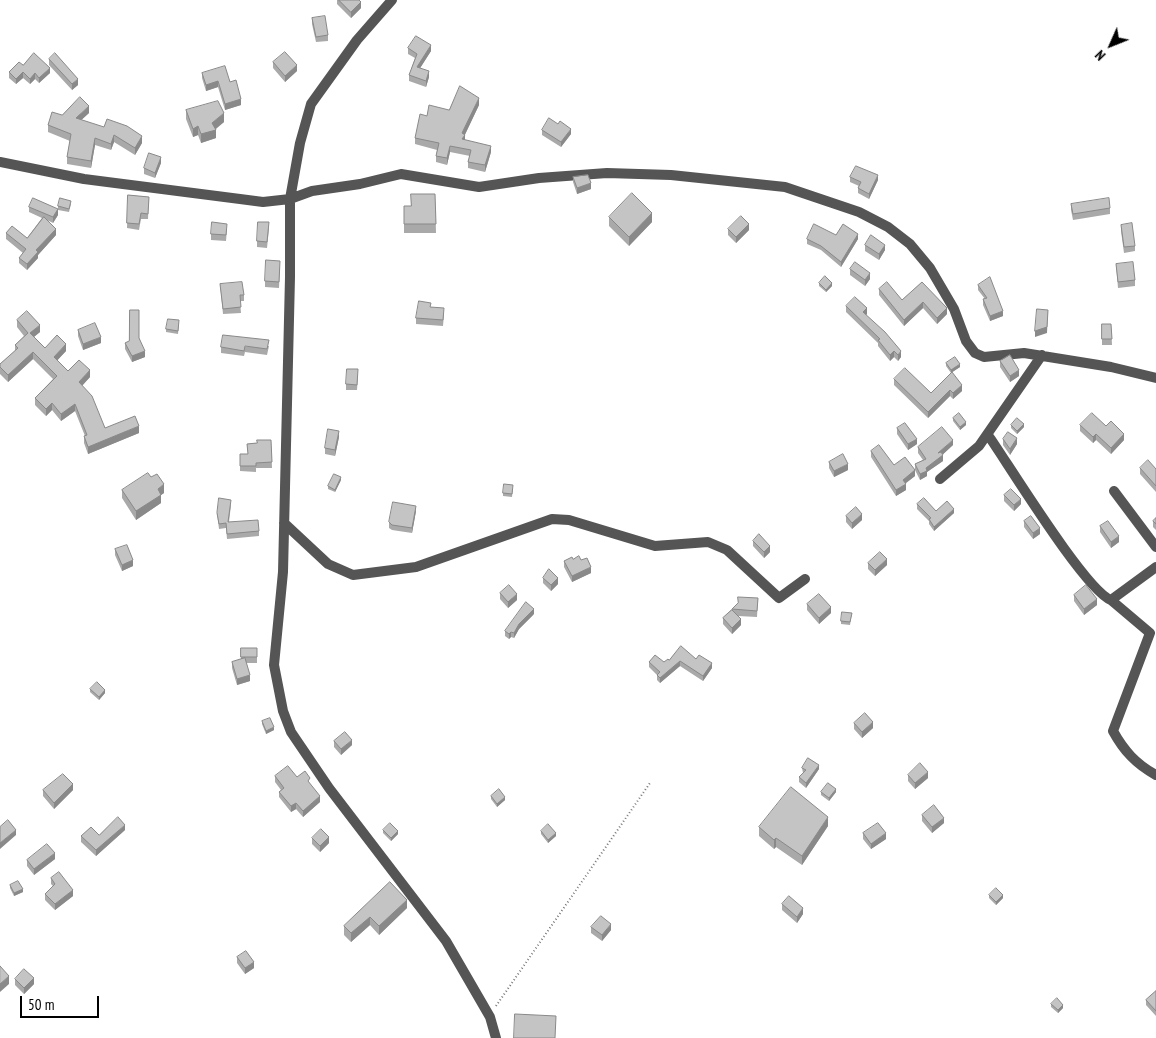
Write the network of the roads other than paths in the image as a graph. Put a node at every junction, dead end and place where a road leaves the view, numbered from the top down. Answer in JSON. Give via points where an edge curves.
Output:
{"nodes":[{"id":1,"x":392,"y":0,"type":"edge"},
{"id":2,"x":0,"y":162,"type":"edge"},
{"id":3,"x":290,"y":199,"type":"junction"},
{"id":4,"x":1042,"y":355,"type":"junction"},
{"id":5,"x":1156,"y":378,"type":"edge"},
{"id":6,"x":988,"y":435,"type":"junction"},
{"id":7,"x":940,"y":479,"type":"dead end"},
{"id":8,"x":1114,"y":491,"type":"dead end"},
{"id":9,"x":284,"y":523,"type":"junction"},
{"id":10,"x":1156,"y":546,"type":"edge"},
{"id":11,"x":1156,"y":567,"type":"edge"},
{"id":12,"x":805,"y":579,"type":"dead end"},
{"id":13,"x":1111,"y":600,"type":"junction"},
{"id":14,"x":1156,"y":775,"type":"edge"},
{"id":15,"x":496,"y":1038,"type":"edge"}],
"edges":[{"from":1,"to":3,"type":"street","via":[[357,40],[311,104]]},
{"from":2,"to":3,"type":"street","via":[[84,179],[263,202]]},
{"from":3,"to":4,"type":"street","via":[[312,191],[401,174],[479,187],[607,173],[671,175],[785,187],[859,212],[888,227],[910,244],[930,268],[975,353],[984,357],[1024,353]]},
{"from":3,"to":9,"type":"street"},
{"from":4,"to":5,"type":"street"},
{"from":4,"to":6,"type":"street"},
{"from":6,"to":7,"type":"street","via":[[980,446]]},
{"from":6,"to":13,"type":"street","via":[[1082,573],[1103,597]]},
{"from":8,"to":10,"type":"street"},
{"from":9,"to":12,"type":"street","via":[[328,564],[353,575],[416,567],[552,519],[569,520],[655,546],[708,542],[727,550],[779,598]]},
{"from":9,"to":15,"type":"street","via":[[274,665],[283,711],[291,732],[375,850],[446,941],[490,1017]]},
{"from":11,"to":13,"type":"street"},
{"from":13,"to":14,"type":"street","via":[[1150,633],[1114,732],[1138,765]]}]}
